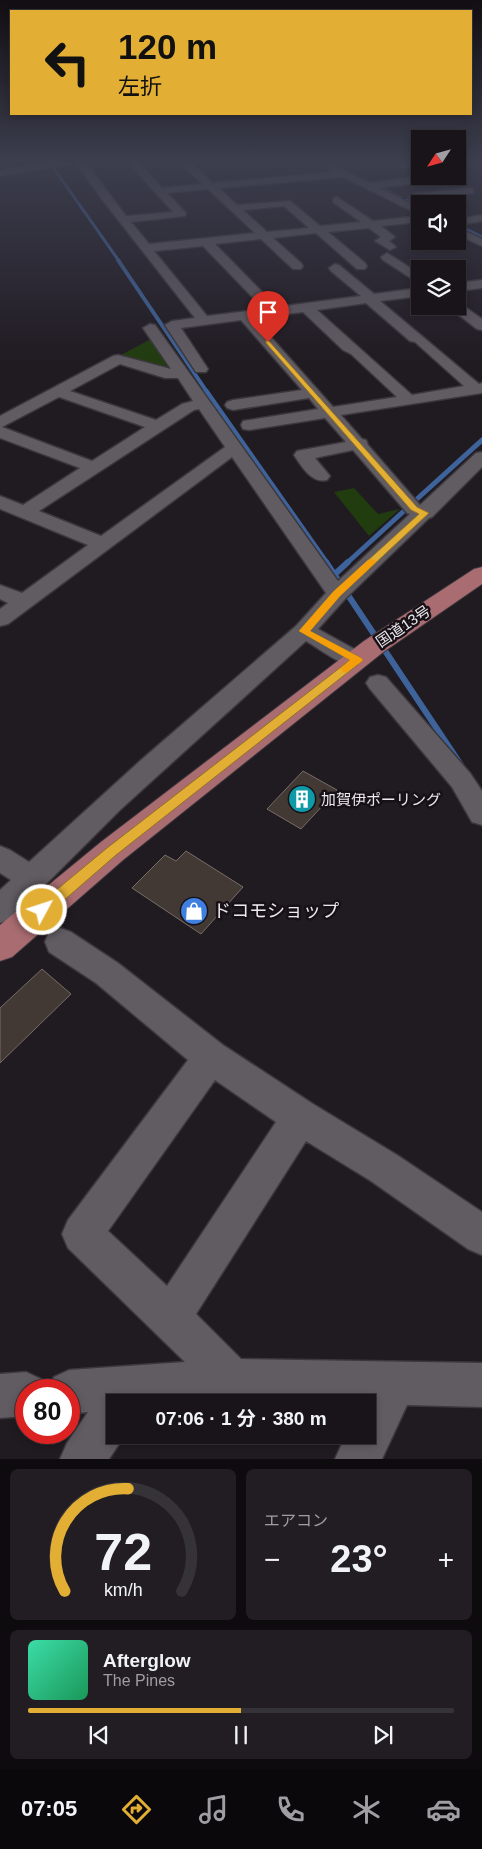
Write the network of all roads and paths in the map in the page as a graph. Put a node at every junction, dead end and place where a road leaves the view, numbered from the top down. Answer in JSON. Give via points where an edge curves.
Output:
{"nodes":[{"id":1,"x":132,"y":228,"type":"edge"},
{"id":2,"x":257,"y":228,"type":"edge"},
{"id":3,"x":317,"y":228,"type":"edge"},
{"id":4,"x":336,"y":228,"type":"edge"},
{"id":5,"x":377,"y":228,"type":"edge"},
{"id":6,"x":319,"y":230,"type":"junction"},
{"id":7,"x":466,"y":235,"type":"edge"},
{"id":8,"x":265,"y":236,"type":"junction"},
{"id":9,"x":206,"y":242,"type":"junction"},
{"id":10,"x":482,"y":243,"type":"edge"},
{"id":11,"x":148,"y":248,"type":"junction"},
{"id":12,"x":297,"y":266,"type":"dead end"},
{"id":13,"x":361,"y":266,"type":"dead end"},
{"id":14,"x":336,"y":268,"type":"dead end"},
{"id":15,"x":411,"y":272,"type":"edge"},
{"id":16,"x":482,"y":284,"type":"edge"},
{"id":17,"x":466,"y":286,"type":"edge"},
{"id":18,"x":411,"y":293,"type":"edge"},
{"id":19,"x":370,"y":299,"type":"junction"},
{"id":20,"x":306,"y":308,"type":"junction"},
{"id":21,"x":274,"y":312,"type":"junction"},
{"id":22,"x":466,"y":314,"type":"edge"},
{"id":23,"x":245,"y":316,"type":"junction"},
{"id":24,"x":204,"y":320,"type":"junction"},
{"id":25,"x":482,"y":326,"type":"edge"},
{"id":26,"x":150,"y":328,"type":"dead end"},
{"id":27,"x":201,"y":368,"type":"dead end"},
{"id":28,"x":183,"y":374,"type":"junction"},
{"id":29,"x":479,"y":388,"type":"edge"},
{"id":30,"x":58,"y":392,"type":"junction"},
{"id":31,"x":314,"y":393,"type":"junction"},
{"id":32,"x":409,"y":400,"type":"junction"},
{"id":33,"x":203,"y":403,"type":"junction"},
{"id":34,"x":233,"y":405,"type":"dead end"},
{"id":35,"x":331,"y":412,"type":"junction"},
{"id":36,"x":0,"y":423,"type":"edge"},
{"id":37,"x":249,"y":425,"type":"dead end"},
{"id":38,"x":158,"y":426,"type":"junction"},
{"id":39,"x":0,"y":432,"type":"edge"},
{"id":40,"x":360,"y":444,"type":"junction"},
{"id":41,"x":234,"y":448,"type":"junction"},
{"id":42,"x":482,"y":457,"type":"edge"},
{"id":43,"x":93,"y":467,"type":"junction"},
{"id":44,"x":321,"y":476,"type":"dead end"},
{"id":45,"x":0,"y":502,"type":"edge"},
{"id":46,"x":24,"y":512,"type":"junction"},
{"id":47,"x":425,"y":513,"type":"junction"},
{"id":48,"x":101,"y":543,"type":"junction"},
{"id":49,"x":482,"y":574,"type":"edge"},
{"id":50,"x":344,"y":588,"type":"junction"},
{"id":51,"x":0,"y":590,"type":"edge"},
{"id":52,"x":23,"y":602,"type":"junction"},
{"id":53,"x":0,"y":618,"type":"edge"},
{"id":54,"x":304,"y":631,"type":"junction"},
{"id":55,"x":373,"y":648,"type":"junction"},
{"id":56,"x":378,"y":683,"type":"dead end"},
{"id":57,"x":482,"y":814,"type":"edge"},
{"id":58,"x":0,"y":858,"type":"edge"},
{"id":59,"x":31,"y":878,"type":"junction"},
{"id":60,"x":0,"y":910,"type":"edge"},
{"id":61,"x":60,"y":942,"type":"dead end"},
{"id":62,"x":0,"y":946,"type":"edge"},
{"id":63,"x":211,"y":1057,"type":"junction"},
{"id":64,"x":300,"y":1117,"type":"junction"},
{"id":65,"x":482,"y":1235,"type":"edge"},
{"id":66,"x":170,"y":1317,"type":"junction"},
{"id":67,"x":232,"y":1380,"type":"junction"},
{"id":68,"x":395,"y":1382,"type":"junction"},
{"id":69,"x":482,"y":1385,"type":"edge"},
{"id":70,"x":80,"y":1394,"type":"edge"},
{"id":71,"x":156,"y":1394,"type":"edge"},
{"id":72,"x":15,"y":1395,"type":"edge"},
{"id":73,"x":0,"y":1396,"type":"edge"},
{"id":74,"x":106,"y":1397,"type":"edge"},
{"id":75,"x":106,"y":1426,"type":"edge"},
{"id":76,"x":84,"y":1459,"type":"edge"},
{"id":77,"x":358,"y":1459,"type":"edge"}],
"edges":[{"from":1,"to":11,"type":"street"},
{"from":2,"to":8,"type":"street"},
{"from":3,"to":6,"type":"street"},
{"from":4,"to":6,"type":"street"},
{"from":5,"to":15,"type":"street","via":[[390,237],[381,241],[388,252]]},
{"from":6,"to":8,"type":"street"},
{"from":6,"to":13,"type":"street"},
{"from":7,"to":10,"type":"street"},
{"from":8,"to":9,"type":"street"},
{"from":8,"to":12,"type":"street"},
{"from":9,"to":11,"type":"street"},
{"from":9,"to":21,"type":"street"},
{"from":11,"to":24,"type":"street"},
{"from":14,"to":19,"type":"street"},
{"from":16,"to":17,"type":"street"},
{"from":18,"to":19,"type":"street"},
{"from":19,"to":20,"type":"street"},
{"from":19,"to":29,"type":"street"},
{"from":20,"to":21,"type":"street"},
{"from":20,"to":32,"type":"street"},
{"from":21,"to":23,"type":"street"},
{"from":22,"to":25,"type":"street"},
{"from":23,"to":24,"type":"street"},
{"from":23,"to":31,"type":"street"},
{"from":24,"to":27,"type":"street","via":[[172,325]]},
{"from":26,"to":28,"type":"street"},
{"from":28,"to":30,"type":"street","via":[[165,373],[118,359]]},
{"from":28,"to":33,"type":"street"},
{"from":29,"to":32,"type":"street"},
{"from":30,"to":36,"type":"street"},
{"from":30,"to":38,"type":"street"},
{"from":31,"to":34,"type":"street"},
{"from":31,"to":35,"type":"street"},
{"from":32,"to":35,"type":"street"},
{"from":33,"to":38,"type":"street","via":[[188,407]]},
{"from":33,"to":41,"type":"street"},
{"from":35,"to":37,"type":"street"},
{"from":35,"to":40,"type":"street"},
{"from":38,"to":43,"type":"street"},
{"from":39,"to":43,"type":"street"},
{"from":40,"to":44,"type":"street","via":[[303,455]]},
{"from":40,"to":47,"type":"street","via":[[414,508]]},
{"from":41,"to":48,"type":"street"},
{"from":41,"to":50,"type":"street"},
{"from":42,"to":47,"type":"street"},
{"from":43,"to":46,"type":"street"},
{"from":45,"to":46,"type":"street"},
{"from":46,"to":48,"type":"street"},
{"from":47,"to":50,"type":"street"},
{"from":48,"to":52,"type":"street"},
{"from":49,"to":55,"type":"highway","name":"国道13号"},
{"from":50,"to":54,"type":"street"},
{"from":51,"to":52,"type":"street"},
{"from":52,"to":53,"type":"street"},
{"from":54,"to":55,"type":"street"},
{"from":54,"to":59,"type":"street","via":[[134,781]]},
{"from":55,"to":62,"type":"highway","name":"国道13号","via":[[112,852]]},
{"from":56,"to":57,"type":"street","via":[[461,780]]},
{"from":58,"to":59,"type":"street"},
{"from":59,"to":60,"type":"street"},
{"from":61,"to":63,"type":"street","via":[[107,973]]},
{"from":63,"to":64,"type":"street"},
{"from":63,"to":66,"type":"street","via":[[82,1234]]},
{"from":64,"to":65,"type":"street","via":[[384,1168]]},
{"from":64,"to":66,"type":"street"},
{"from":66,"to":67,"type":"street"},
{"from":67,"to":68,"type":"street"},
{"from":67,"to":71,"type":"street"},
{"from":68,"to":69,"type":"street"},
{"from":68,"to":77,"type":"street"},
{"from":70,"to":74,"type":"street"},
{"from":72,"to":73,"type":"street"},
{"from":75,"to":76,"type":"street"}]}
